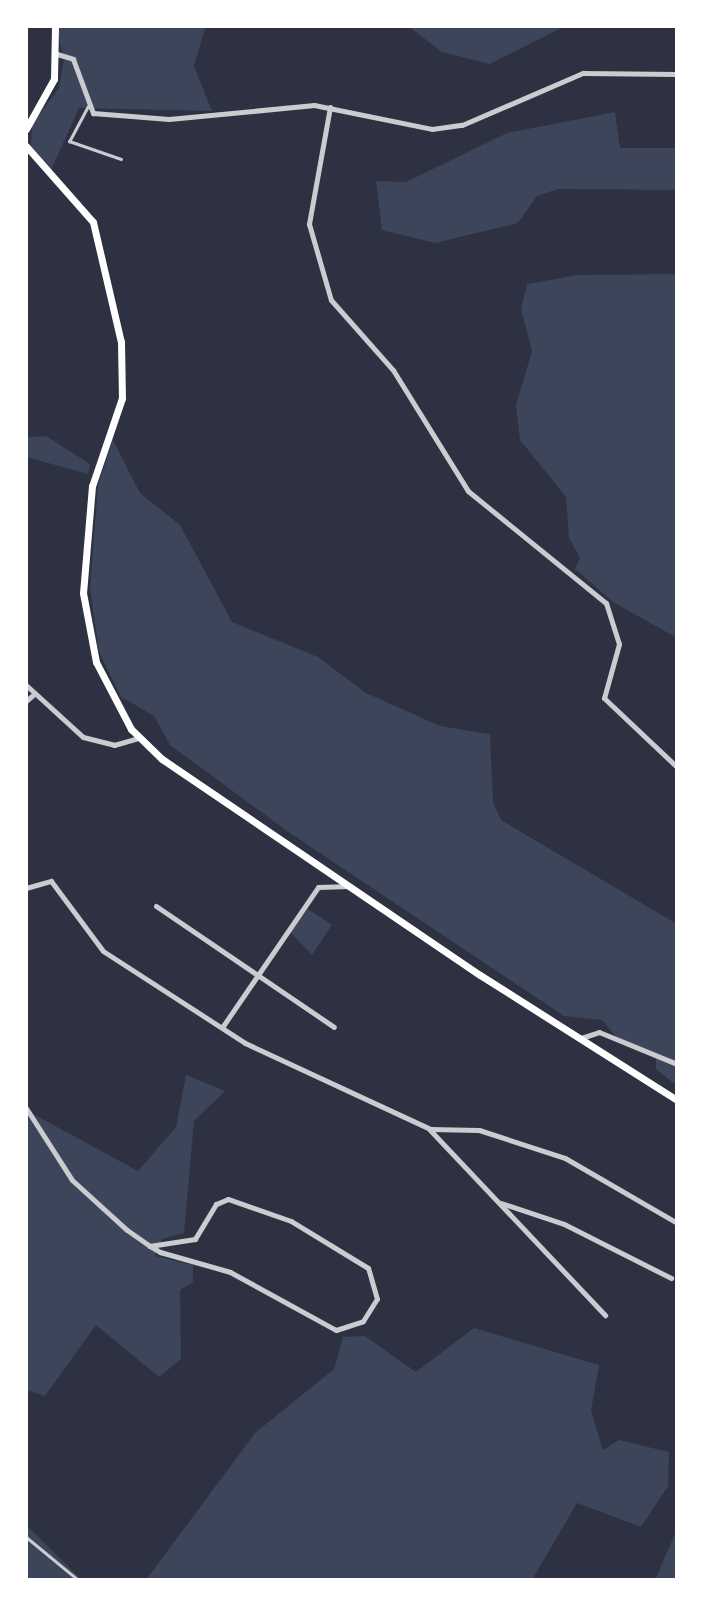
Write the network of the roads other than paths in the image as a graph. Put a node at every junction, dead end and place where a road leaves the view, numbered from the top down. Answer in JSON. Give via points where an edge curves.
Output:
{"nodes":[{"id":1,"x":55,"y":26,"type":"edge"},
{"id":2,"x":57,"y":54,"type":"junction"},
{"id":3,"x":677,"y":74,"type":"edge"},
{"id":4,"x":88,"y":106,"type":"junction"},
{"id":5,"x":330,"y":107,"type":"junction"},
{"id":6,"x":26,"y":129,"type":"edge"},
{"id":7,"x":26,"y":146,"type":"edge"},
{"id":8,"x":121,"y":159,"type":"dead end"},
{"id":9,"x":26,"y":685,"type":"edge"},
{"id":10,"x":33,"y":695,"type":"junction"},
{"id":11,"x":26,"y":701,"type":"edge"},
{"id":12,"x":138,"y":738,"type":"junction"},
{"id":13,"x":677,"y":767,"type":"edge"},
{"id":14,"x":351,"y":885,"type":"junction"},
{"id":15,"x":26,"y":888,"type":"edge"},
{"id":16,"x":156,"y":906,"type":"dead end"},
{"id":17,"x":256,"y":969,"type":"junction"},
{"id":18,"x":223,"y":1026,"type":"junction"},
{"id":19,"x":334,"y":1027,"type":"dead end"},
{"id":20,"x":581,"y":1038,"type":"junction"},
{"id":21,"x":677,"y":1064,"type":"edge"},
{"id":22,"x":677,"y":1100,"type":"edge"},
{"id":23,"x":26,"y":1108,"type":"edge"},
{"id":24,"x":430,"y":1129,"type":"junction"},
{"id":25,"x":500,"y":1203,"type":"junction"},
{"id":26,"x":677,"y":1223,"type":"edge"},
{"id":27,"x":150,"y":1246,"type":"junction"},
{"id":28,"x":671,"y":1278,"type":"dead end"},
{"id":29,"x":605,"y":1315,"type":"dead end"},
{"id":30,"x":26,"y":1537,"type":"edge"},
{"id":31,"x":78,"y":1580,"type":"edge"}],
"edges":[{"from":1,"to":2,"type":"main road"},
{"from":2,"to":4,"type":"street","via":[[73,59]]},
{"from":2,"to":6,"type":"main road","via":[[54,79]]},
{"from":3,"to":5,"type":"street","via":[[583,73],[449,129]]},
{"from":4,"to":5,"type":"street","via":[[93,113],[169,119]]},
{"from":4,"to":8,"type":"lane","via":[[69,141]]},
{"from":5,"to":13,"type":"street","via":[[309,224],[326,291],[393,370],[468,491],[606,603],[619,644],[603,693]]},
{"from":7,"to":12,"type":"main road","via":[[93,222],[121,342],[122,398],[92,486],[83,593],[96,662]]},
{"from":9,"to":10,"type":"street"},
{"from":10,"to":11,"type":"street"},
{"from":10,"to":12,"type":"street","via":[[83,737],[114,745]]},
{"from":12,"to":14,"type":"main road"},
{"from":14,"to":17,"type":"street","via":[[318,887]]},
{"from":14,"to":20,"type":"main road"},
{"from":15,"to":18,"type":"street","via":[[48,879],[103,951]]},
{"from":16,"to":17,"type":"street"},
{"from":17,"to":18,"type":"street"},
{"from":17,"to":19,"type":"street","via":[[302,1010]]},
{"from":18,"to":24,"type":"street","via":[[245,1043]]},
{"from":20,"to":21,"type":"street","via":[[599,1032]]},
{"from":20,"to":22,"type":"main road"},
{"from":23,"to":27,"type":"street","via":[[62,1169]]},
{"from":24,"to":25,"type":"street"},
{"from":24,"to":26,"type":"street","via":[[468,1128],[556,1154],[634,1192]]},
{"from":25,"to":28,"type":"street","via":[[564,1224]]},
{"from":25,"to":29,"type":"street"},
{"from":27,"to":27,"type":"street","via":[[230,1272],[330,1329],[356,1326],[377,1299],[368,1268],[291,1221],[228,1199],[216,1204],[195,1239]]},
{"from":30,"to":31,"type":"lane"}]}
